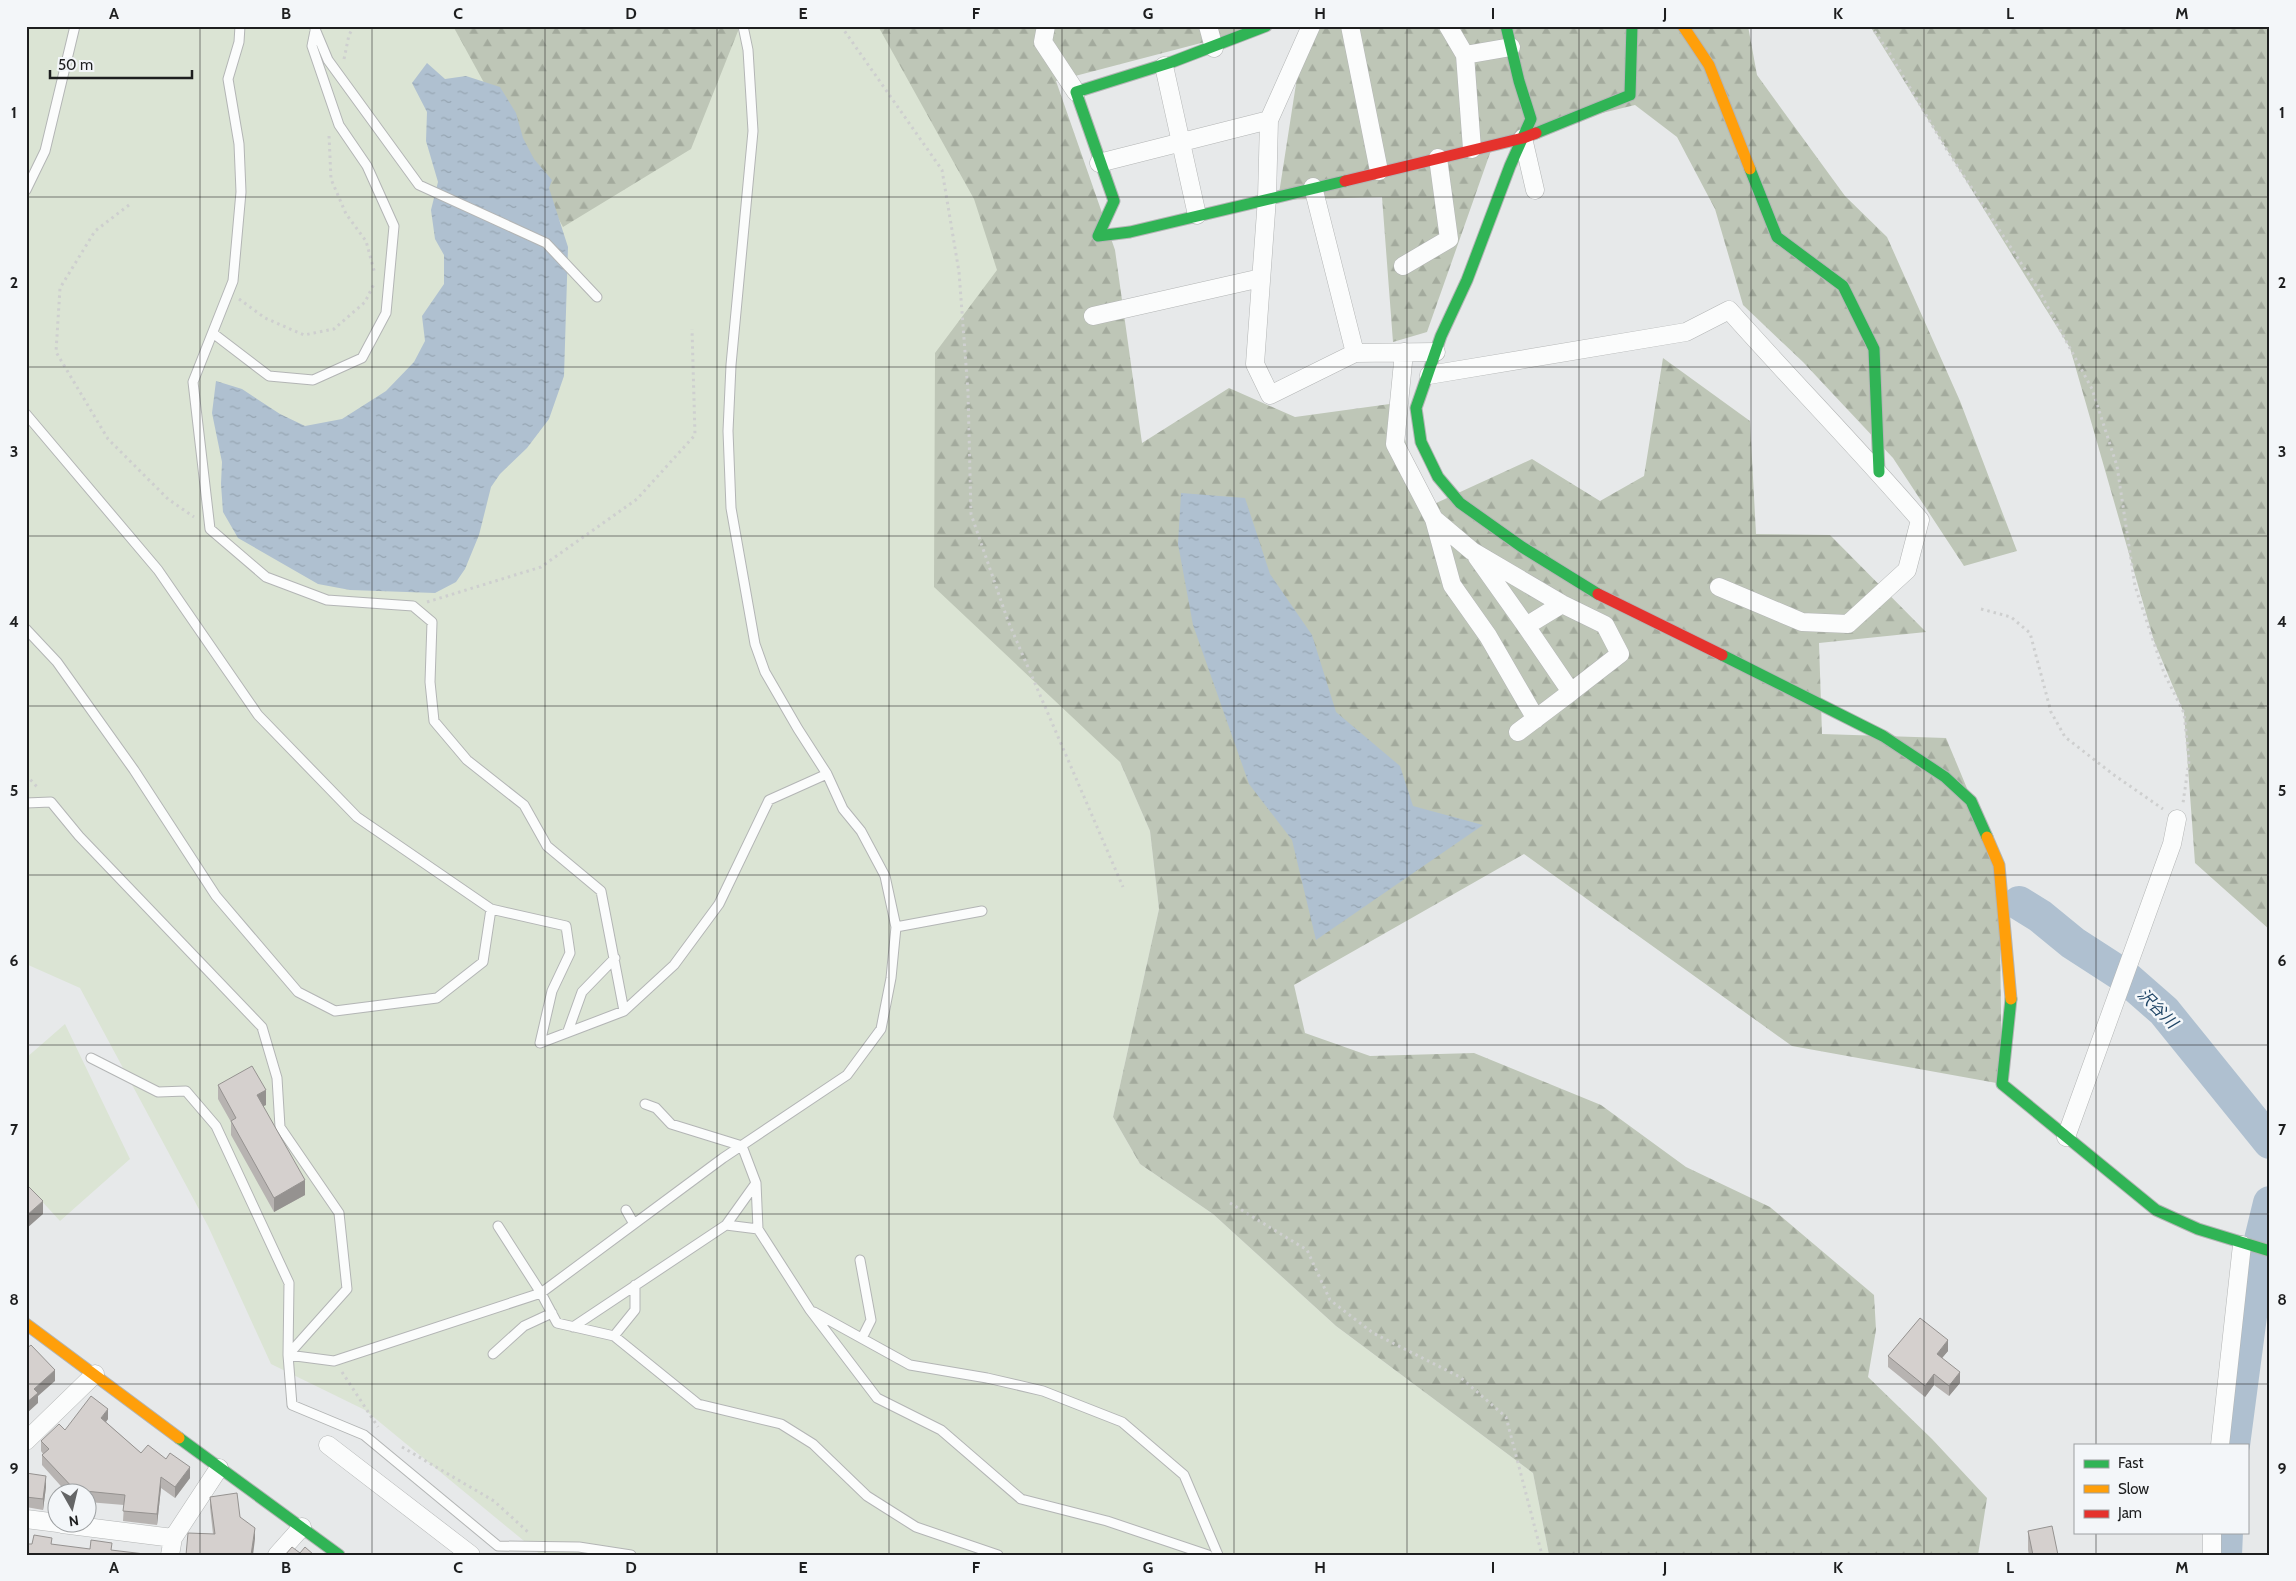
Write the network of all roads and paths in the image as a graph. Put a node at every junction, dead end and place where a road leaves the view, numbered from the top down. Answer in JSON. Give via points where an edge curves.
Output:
{"nodes":[{"id":1,"x":75,"y":26,"type":"edge"},
{"id":2,"x":240,"y":26,"type":"edge"},
{"id":3,"x":354,"y":26,"type":"edge"},
{"id":4,"x":743,"y":26,"type":"edge"},
{"id":5,"x":841,"y":26,"type":"edge"},
{"id":6,"x":1046,"y":26,"type":"edge"},
{"id":7,"x":1208,"y":26,"type":"edge"},
{"id":8,"x":1266,"y":26,"type":"edge"},
{"id":9,"x":1310,"y":26,"type":"edge"},
{"id":10,"x":1350,"y":26,"type":"edge"},
{"id":11,"x":1448,"y":26,"type":"edge"},
{"id":12,"x":1506,"y":26,"type":"edge"},
{"id":13,"x":1632,"y":26,"type":"edge"},
{"id":14,"x":1683,"y":26,"type":"edge"},
{"id":15,"x":1871,"y":26,"type":"edge"},
{"id":16,"x":315,"y":28,"type":"edge"},
{"id":17,"x":1511,"y":47,"type":"junction"},
{"id":18,"x":1214,"y":48,"type":"junction"},
{"id":19,"x":1465,"y":55,"type":"junction"},
{"id":20,"x":343,"y":64,"type":"dead end"},
{"id":21,"x":1164,"y":66,"type":"junction"},
{"id":22,"x":1076,"y":92,"type":"junction"},
{"id":23,"x":1269,"y":120,"type":"junction"},
{"id":24,"x":330,"y":132,"type":"dead end"},
{"id":25,"x":1523,"y":138,"type":"junction"},
{"id":26,"x":1181,"y":142,"type":"junction"},
{"id":27,"x":1472,"y":149,"type":"junction"},
{"id":28,"x":1438,"y":158,"type":"junction"},
{"id":29,"x":1099,"y":163,"type":"junction"},
{"id":30,"x":1379,"y":172,"type":"junction"},
{"id":31,"x":1313,"y":187,"type":"junction"},
{"id":32,"x":26,"y":190,"type":"edge"},
{"id":33,"x":1534,"y":190,"type":"dead end"},
{"id":34,"x":1267,"y":198,"type":"junction"},
{"id":35,"x":129,"y":205,"type":"dead end"},
{"id":36,"x":1197,"y":215,"type":"junction"},
{"id":37,"x":1403,"y":266,"type":"dead end"},
{"id":38,"x":1261,"y":278,"type":"junction"},
{"id":39,"x":229,"y":292,"type":"junction"},
{"id":40,"x":597,"y":297,"type":"dead end"},
{"id":41,"x":1092,"y":316,"type":"dead end"},
{"id":42,"x":692,"y":329,"type":"dead end"},
{"id":43,"x":214,"y":334,"type":"junction"},
{"id":44,"x":1404,"y":352,"type":"junction"},
{"id":45,"x":1436,"y":352,"type":"junction"},
{"id":46,"x":1355,"y":353,"type":"junction"},
{"id":47,"x":1428,"y":375,"type":"junction"},
{"id":48,"x":26,"y":414,"type":"edge"},
{"id":49,"x":1879,"y":472,"type":"junction"},
{"id":50,"x":1434,"y":519,"type":"junction"},
{"id":51,"x":210,"y":528,"type":"junction"},
{"id":52,"x":1472,"y":551,"type":"junction"},
{"id":53,"x":1719,"y":587,"type":"dead end"},
{"id":54,"x":1562,"y":604,"type":"junction"},
{"id":55,"x":413,"y":606,"type":"junction"},
{"id":56,"x":1981,"y":609,"type":"dead end"},
{"id":57,"x":1526,"y":626,"type":"junction"},
{"id":58,"x":26,"y":629,"type":"edge"},
{"id":59,"x":1570,"y":692,"type":"junction"},
{"id":60,"x":1536,"y":719,"type":"junction"},
{"id":61,"x":1518,"y":732,"type":"dead end"},
{"id":62,"x":827,"y":774,"type":"junction"},
{"id":63,"x":26,"y":803,"type":"edge"},
{"id":64,"x":2177,"y":819,"type":"junction"},
{"id":65,"x":1123,"y":887,"type":"dead end"},
{"id":66,"x":492,"y":909,"type":"junction"},
{"id":67,"x":982,"y":911,"type":"dead end"},
{"id":68,"x":896,"y":927,"type":"junction"},
{"id":69,"x":615,"y":958,"type":"junction"},
{"id":70,"x":624,"y":1011,"type":"junction"},
{"id":71,"x":568,"y":1031,"type":"junction"},
{"id":72,"x":91,"y":1058,"type":"dead end"},
{"id":73,"x":645,"y":1104,"type":"dead end"},
{"id":74,"x":2066,"y":1137,"type":"junction"},
{"id":75,"x":742,"y":1146,"type":"junction"},
{"id":76,"x":756,"y":1183,"type":"junction"},
{"id":77,"x":1230,"y":1203,"type":"dead end"},
{"id":78,"x":626,"y":1210,"type":"dead end"},
{"id":79,"x":634,"y":1224,"type":"junction"},
{"id":80,"x":726,"y":1225,"type":"junction"},
{"id":81,"x":498,"y":1226,"type":"dead end"},
{"id":82,"x":758,"y":1230,"type":"junction"},
{"id":83,"x":2242,"y":1245,"type":"junction"},
{"id":84,"x":2270,"y":1251,"type":"edge"},
{"id":85,"x":860,"y":1260,"type":"dead end"},
{"id":86,"x":635,"y":1285,"type":"junction"},
{"id":87,"x":541,"y":1293,"type":"junction"},
{"id":88,"x":810,"y":1310,"type":"junction"},
{"id":89,"x":552,"y":1313,"type":"junction"},
{"id":90,"x":26,"y":1324,"type":"edge"},
{"id":91,"x":572,"y":1326,"type":"junction"},
{"id":92,"x":614,"y":1336,"type":"junction"},
{"id":93,"x":862,"y":1338,"type":"junction"},
{"id":94,"x":493,"y":1354,"type":"dead end"},
{"id":95,"x":288,"y":1355,"type":"junction"},
{"id":96,"x":334,"y":1361,"type":"junction"},
{"id":97,"x":95,"y":1374,"type":"junction"},
{"id":98,"x":379,"y":1428,"type":"dead end"},
{"id":99,"x":26,"y":1441,"type":"edge"},
{"id":100,"x":2220,"y":1444,"type":"edge"},
{"id":101,"x":328,"y":1445,"type":"dead end"},
{"id":102,"x":401,"y":1446,"type":"dead end"},
{"id":103,"x":219,"y":1468,"type":"junction"},
{"id":104,"x":26,"y":1519,"type":"edge"},
{"id":105,"x":48,"y":1522,"type":"edge"},
{"id":106,"x":302,"y":1527,"type":"junction"},
{"id":107,"x":98,"y":1531,"type":"edge"},
{"id":108,"x":2212,"y":1534,"type":"edge"},
{"id":109,"x":171,"y":1546,"type":"edge"},
{"id":110,"x":544,"y":1547,"type":"junction"},
{"id":111,"x":277,"y":1555,"type":"edge"},
{"id":112,"x":339,"y":1555,"type":"edge"},
{"id":113,"x":471,"y":1555,"type":"edge"},
{"id":114,"x":631,"y":1555,"type":"edge"},
{"id":115,"x":998,"y":1555,"type":"edge"},
{"id":116,"x":1208,"y":1555,"type":"edge"},
{"id":117,"x":1218,"y":1555,"type":"edge"},
{"id":118,"x":1542,"y":1555,"type":"edge"},
{"id":119,"x":2212,"y":1555,"type":"edge"}],
"edges":[{"from":1,"to":32,"type":"lane","via":[[45,150]]},
{"from":2,"to":39,"type":"lane","via":[[239,42],[228,79],[239,144],[241,192],[233,282]]},
{"from":3,"to":20,"type":"path"},
{"from":4,"to":62,"type":"lane","via":[[748,50],[753,131],[730,364],[731,508],[755,644],[765,672]]},
{"from":5,"to":65,"type":"path","via":[[942,170],[959,272],[968,392],[971,514],[1008,621]]},
{"from":6,"to":22,"type":"street","via":[[1043,42]]},
{"from":7,"to":18,"type":"street"},
{"from":8,"to":18,"type":"street"},
{"from":9,"to":23,"type":"street"},
{"from":10,"to":30,"type":"street"},
{"from":11,"to":19,"type":"street"},
{"from":12,"to":17,"type":"street"},
{"from":13,"to":25,"type":"street","via":[[1630,95]]},
{"from":14,"to":49,"type":"street","via":[[1709,64],[1777,237],[1843,286],[1874,349]]},
{"from":15,"to":64,"type":"path","via":[[1945,147],[2038,288],[2092,389],[2117,466],[2136,586],[2164,673],[2184,714],[2189,761],[2184,800]]},
{"from":16,"to":40,"type":"lane","via":[[328,60],[419,185],[546,243]]},
{"from":16,"to":43,"type":"lane","via":[[312,46],[339,125],[367,166],[394,226],[386,312],[362,358],[313,380],[269,376]]},
{"from":17,"to":19,"type":"street"},
{"from":17,"to":25,"type":"street","via":[[1531,119]]},
{"from":18,"to":21,"type":"street"},
{"from":19,"to":27,"type":"street"},
{"from":21,"to":22,"type":"street"},
{"from":21,"to":26,"type":"street"},
{"from":22,"to":29,"type":"street"},
{"from":23,"to":26,"type":"street"},
{"from":23,"to":34,"type":"street"},
{"from":24,"to":39,"type":"path","via":[[331,179],[346,214],[366,241],[377,278],[365,302],[334,329],[304,335],[265,318]]},
{"from":25,"to":27,"type":"street"},
{"from":25,"to":33,"type":"street"},
{"from":25,"to":45,"type":"street"},
{"from":26,"to":29,"type":"street"},
{"from":26,"to":36,"type":"street"},
{"from":27,"to":28,"type":"street"},
{"from":28,"to":30,"type":"street"},
{"from":28,"to":37,"type":"street","via":[[1448,239]]},
{"from":29,"to":36,"type":"street","via":[[1114,201],[1098,236],[1130,232]]},
{"from":30,"to":31,"type":"street"},
{"from":31,"to":34,"type":"street"},
{"from":31,"to":46,"type":"street"},
{"from":34,"to":36,"type":"street"},
{"from":34,"to":38,"type":"street"},
{"from":35,"to":51,"type":"path","via":[[95,232],[60,288],[56,352],[108,439],[168,499]]},
{"from":38,"to":41,"type":"street"},
{"from":38,"to":46,"type":"street","via":[[1255,364],[1270,395]]},
{"from":39,"to":43,"type":"lane"},
{"from":42,"to":55,"type":"path","via":[[695,435],[637,499],[541,567]]},
{"from":43,"to":51,"type":"lane","via":[[192,382]]},
{"from":44,"to":45,"type":"street"},
{"from":44,"to":46,"type":"street"},
{"from":44,"to":50,"type":"street","via":[[1395,444]]},
{"from":45,"to":47,"type":"street"},
{"from":47,"to":49,"type":"street","via":[[1686,332],[1729,310]]},
{"from":47,"to":74,"type":"street","via":[[1416,408],[1421,442],[1438,477],[1460,503],[1594,592],[1883,736],[1945,777],[1971,801],[1999,865],[2011,1004],[2002,1084]]},
{"from":48,"to":66,"type":"lane","via":[[158,570],[258,714],[357,817]]},
{"from":49,"to":53,"type":"street","via":[[1920,520],[1907,570],[1848,624],[1802,622]]},
{"from":50,"to":52,"type":"street"},
{"from":50,"to":60,"type":"street","via":[[1452,585],[1488,636]]},
{"from":51,"to":55,"type":"lane","via":[[266,577],[327,600]]},
{"from":52,"to":54,"type":"street"},
{"from":52,"to":57,"type":"street"},
{"from":54,"to":57,"type":"street"},
{"from":54,"to":59,"type":"street","via":[[1606,625],[1620,654]]},
{"from":55,"to":69,"type":"lane","via":[[432,622],[430,682],[434,720],[467,760],[524,805],[547,846],[601,891]]},
{"from":56,"to":64,"type":"path","via":[[2011,617],[2030,633],[2051,712],[2065,737]]},
{"from":57,"to":59,"type":"street"},
{"from":58,"to":66,"type":"lane","via":[[57,662],[134,770],[216,896],[298,992],[335,1011],[437,998],[483,962]]},
{"from":59,"to":60,"type":"street"},
{"from":60,"to":61,"type":"street"},
{"from":62,"to":68,"type":"lane","via":[[843,809],[861,830],[885,876]]},
{"from":62,"to":70,"type":"lane","via":[[769,800],[719,904],[674,965]]},
{"from":63,"to":95,"type":"lane","via":[[51,802],[79,836],[262,1027],[277,1078],[280,1127],[339,1213],[347,1289]]},
{"from":64,"to":74,"type":"street","via":[[2172,844]]},
{"from":66,"to":71,"type":"lane","via":[[566,926],[570,954],[552,991],[540,1043]]},
{"from":67,"to":68,"type":"lane"},
{"from":68,"to":75,"type":"lane","via":[[891,978],[881,1028],[847,1075]]},
{"from":69,"to":70,"type":"lane"},
{"from":69,"to":71,"type":"lane","via":[[582,992]]},
{"from":70,"to":71,"type":"lane"},
{"from":72,"to":95,"type":"lane","via":[[158,1092],[186,1092],[216,1126],[289,1283]]},
{"from":73,"to":75,"type":"lane","via":[[656,1108],[671,1124]]},
{"from":74,"to":83,"type":"street","via":[[2156,1210],[2181,1224]]},
{"from":75,"to":76,"type":"lane"},
{"from":75,"to":79,"type":"lane"},
{"from":76,"to":80,"type":"lane"},
{"from":76,"to":82,"type":"lane"},
{"from":77,"to":118,"type":"path","via":[[1307,1250],[1330,1300],[1373,1332],[1460,1377],[1506,1417]]},
{"from":78,"to":79,"type":"lane"},
{"from":79,"to":87,"type":"lane"},
{"from":80,"to":82,"type":"lane"},
{"from":80,"to":86,"type":"lane"},
{"from":81,"to":87,"type":"lane"},
{"from":82,"to":88,"type":"lane"},
{"from":83,"to":84,"type":"street"},
{"from":83,"to":100,"type":"street"},
{"from":85,"to":93,"type":"lane","via":[[871,1320]]},
{"from":86,"to":91,"type":"lane"},
{"from":86,"to":92,"type":"lane","via":[[634,1310]]},
{"from":87,"to":89,"type":"lane"},
{"from":87,"to":96,"type":"lane"},
{"from":88,"to":93,"type":"lane"},
{"from":88,"to":116,"type":"lane","via":[[877,1398],[941,1430],[1021,1499],[1107,1521]]},
{"from":89,"to":91,"type":"lane","via":[[557,1323]]},
{"from":89,"to":94,"type":"lane","via":[[524,1326]]},
{"from":90,"to":97,"type":"street"},
{"from":91,"to":92,"type":"lane"},
{"from":92,"to":115,"type":"lane","via":[[698,1404],[781,1424],[814,1444],[867,1496],[916,1527]]},
{"from":93,"to":117,"type":"lane","via":[[910,1365],[1043,1391],[1122,1422],[1184,1476]]},
{"from":95,"to":96,"type":"lane"},
{"from":95,"to":110,"type":"lane","via":[[292,1405],[364,1435],[498,1546]]},
{"from":96,"to":98,"type":"path"},
{"from":97,"to":99,"type":"street"},
{"from":97,"to":103,"type":"street"},
{"from":101,"to":113,"type":"street"},
{"from":102,"to":110,"type":"path","via":[[494,1501]]},
{"from":103,"to":106,"type":"street"},
{"from":103,"to":109,"type":"street"},
{"from":104,"to":105,"type":"street"},
{"from":106,"to":111,"type":"street"},
{"from":106,"to":112,"type":"street"},
{"from":107,"to":109,"type":"street"},
{"from":108,"to":119,"type":"street"},
{"from":110,"to":114,"type":"lane","via":[[579,1547]]}]}
